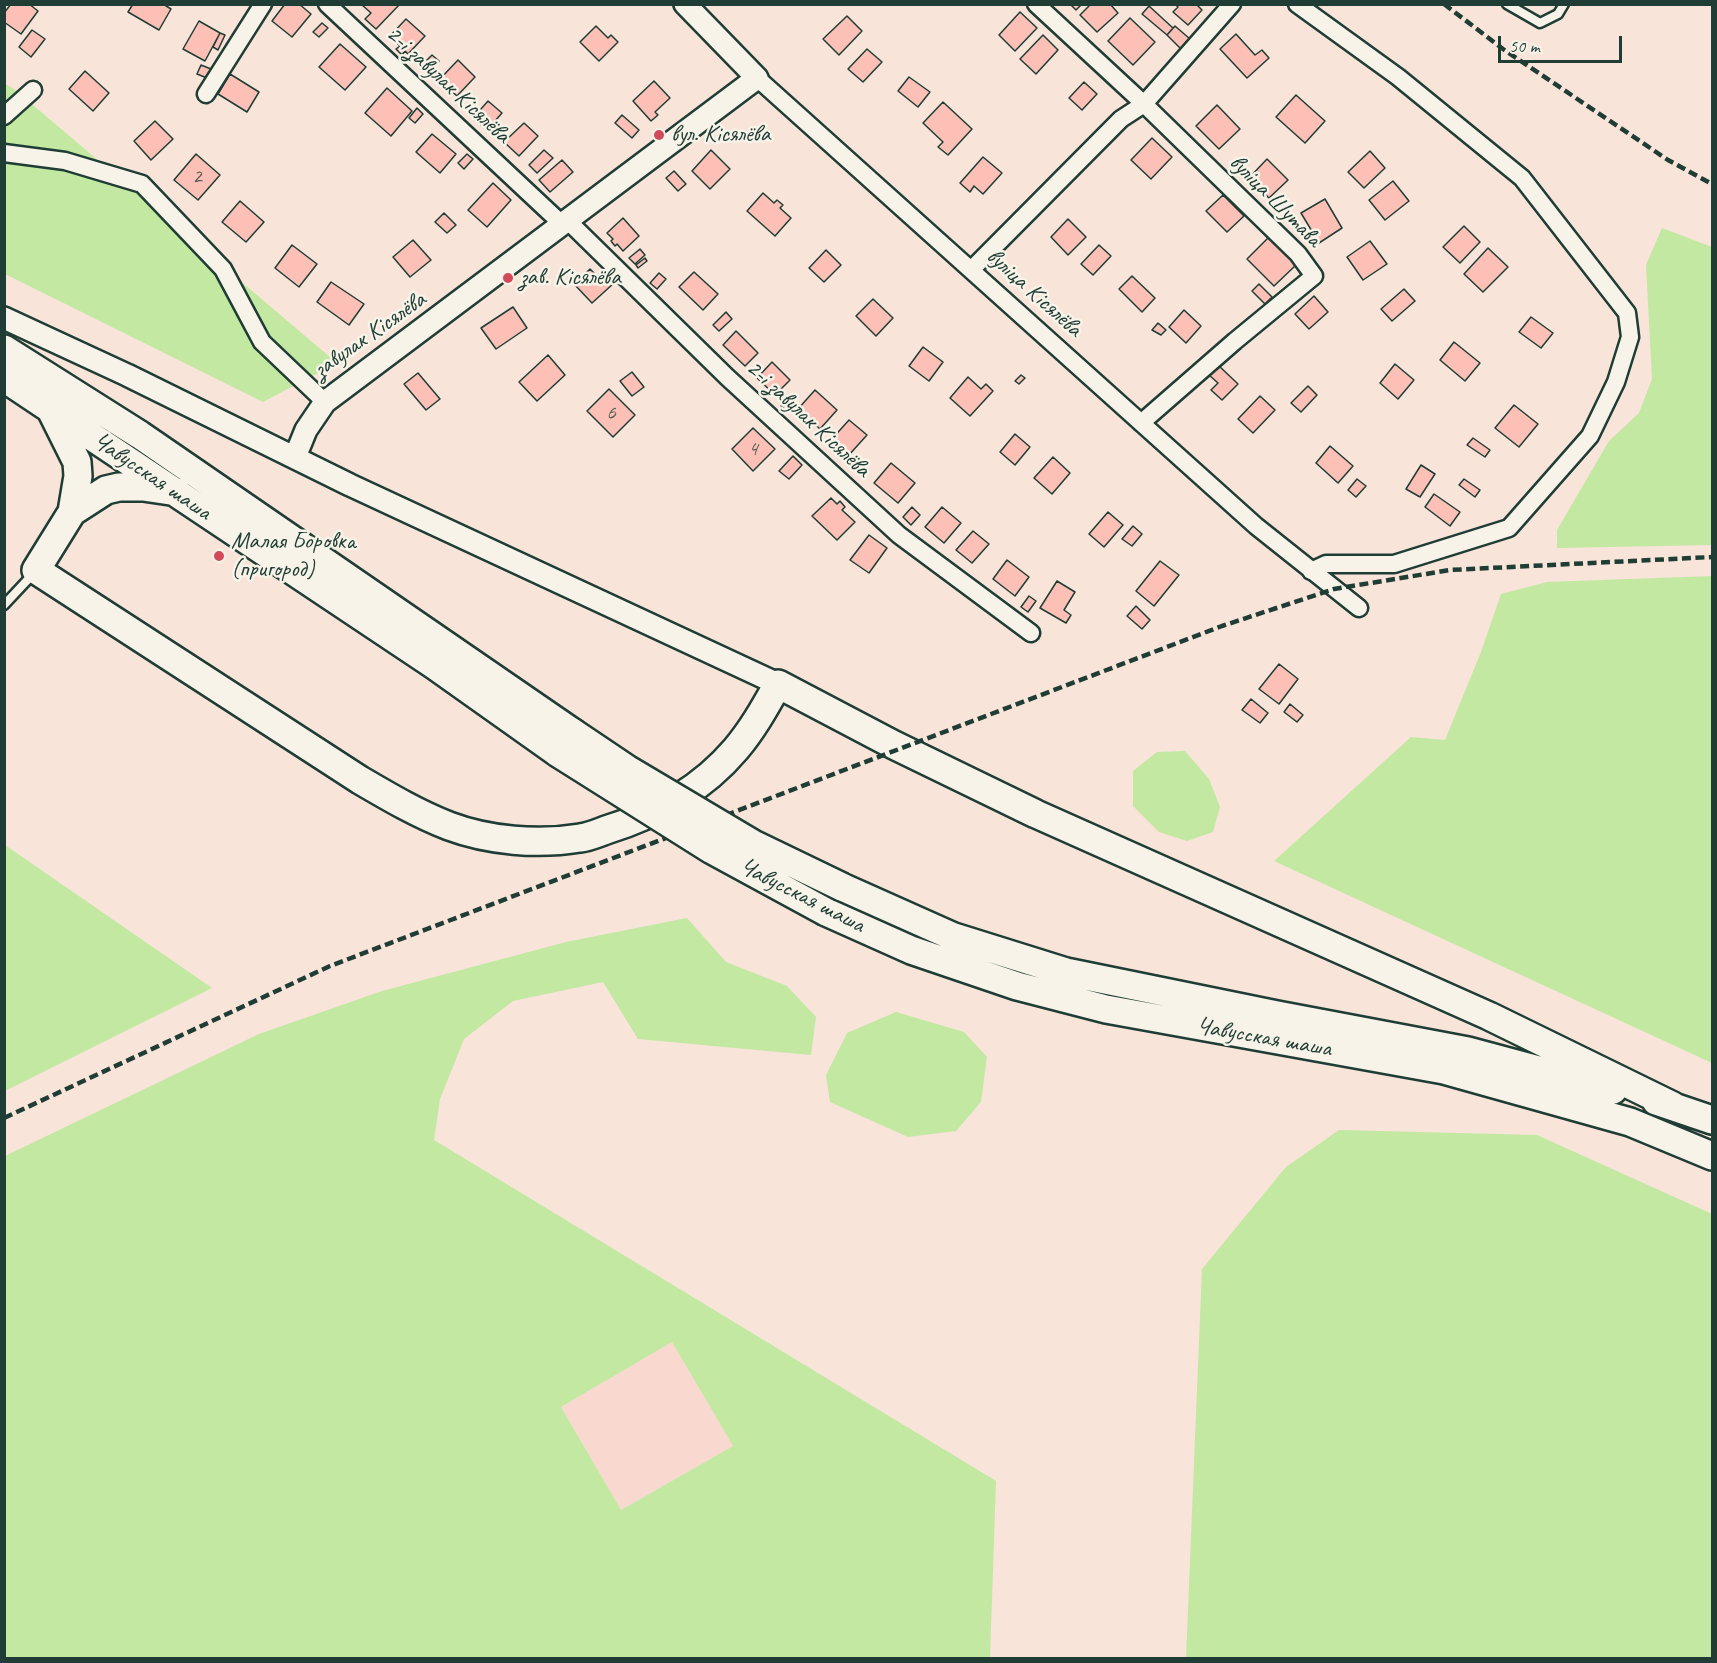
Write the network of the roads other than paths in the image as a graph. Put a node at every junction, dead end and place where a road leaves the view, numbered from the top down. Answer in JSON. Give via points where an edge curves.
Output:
{"nodes":[{"id":1,"x":263,"y":4,"type":"edge"},
{"id":2,"x":327,"y":4,"type":"edge"},
{"id":3,"x":685,"y":4,"type":"edge"},
{"id":4,"x":1036,"y":4,"type":"edge"},
{"id":5,"x":1232,"y":4,"type":"edge"},
{"id":6,"x":1297,"y":4,"type":"edge"},
{"id":7,"x":1507,"y":4,"type":"edge"},
{"id":8,"x":1564,"y":4,"type":"edge"},
{"id":9,"x":758,"y":78,"type":"junction"},
{"id":10,"x":33,"y":90,"type":"dead end"},
{"id":11,"x":206,"y":94,"type":"dead end"},
{"id":12,"x":1144,"y":104,"type":"junction"},
{"id":13,"x":4,"y":116,"type":"edge"},
{"id":14,"x":4,"y":153,"type":"edge"},
{"id":15,"x":566,"y":223,"type":"junction"},
{"id":16,"x":971,"y":270,"type":"junction"},
{"id":17,"x":4,"y":318,"type":"edge"},
{"id":18,"x":4,"y":349,"type":"edge"},
{"id":19,"x":4,"y":378,"type":"edge"},
{"id":20,"x":325,"y":402,"type":"junction"},
{"id":21,"x":51,"y":410,"type":"junction"},
{"id":22,"x":1141,"y":423,"type":"junction"},
{"id":23,"x":295,"y":457,"type":"junction"},
{"id":24,"x":177,"y":492,"type":"junction"},
{"id":25,"x":72,"y":512,"type":"junction"},
{"id":26,"x":36,"y":570,"type":"junction"},
{"id":27,"x":1311,"y":571,"type":"junction"},
{"id":28,"x":4,"y":605,"type":"edge"},
{"id":29,"x":1359,"y":608,"type":"dead end"},
{"id":30,"x":1031,"y":633,"type":"dead end"},
{"id":31,"x":778,"y":684,"type":"junction"},
{"id":32,"x":565,"y":742,"type":"junction"},
{"id":33,"x":1673,"y":1106,"type":"junction"},
{"id":34,"x":1713,"y":1120,"type":"edge"},
{"id":35,"x":1713,"y":1156,"type":"edge"}],
"edges":[{"from":1,"to":11,"type":"street"},
{"from":2,"to":15,"type":"street","name":"2-і завулак Кісялёва"},
{"from":3,"to":9,"type":"street","name":"вуліца Кісялёва"},
{"from":4,"to":12,"type":"street","name":"вуліца Шутава"},
{"from":5,"to":12,"type":"street"},
{"from":6,"to":27,"type":"street","via":[[1398,78],[1522,178],[1626,313],[1630,337],[1616,382],[1590,436],[1509,528],[1394,564],[1326,564]]},
{"from":7,"to":8,"type":"lane","via":[[1540,23],[1558,14]]},
{"from":9,"to":15,"type":"street","name":"завулак Кісялёва"},
{"from":9,"to":16,"type":"street","name":"вуліца Кісялёва"},
{"from":10,"to":13,"type":"street"},
{"from":12,"to":16,"type":"street","via":[[1121,119]]},
{"from":12,"to":22,"type":"street","name":"вуліца Шутава","via":[[1298,254],[1314,276]]},
{"from":14,"to":20,"type":"street","name":"завулак Кісялёва","via":[[65,160],[142,184],[223,269],[262,342]]},
{"from":15,"to":20,"type":"street","name":"завулак Кісялёва"},
{"from":15,"to":30,"type":"street","name":"2-і завулак Кісялёва","via":[[899,535]]},
{"from":16,"to":22,"type":"street","name":"вуліца Кісялёва"},
{"from":17,"to":23,"type":"street"},
{"from":18,"to":32,"type":"main road","name":"Чавусская шаша","via":[[140,435]]},
{"from":19,"to":21,"type":"main road","name":"Чавусская шаша"},
{"from":20,"to":23,"type":"street","via":[[306,430]]},
{"from":21,"to":24,"type":"main road","name":"Чавусская шаша"},
{"from":21,"to":25,"type":"main road","via":[[77,462]]},
{"from":22,"to":27,"type":"street","name":"вуліца Кісялёва"},
{"from":23,"to":31,"type":"street"},
{"from":24,"to":25,"type":"main road","via":[[119,487],[106,490]]},
{"from":24,"to":32,"type":"main road","name":"Чавусская шаша","via":[[424,658]]},
{"from":25,"to":26,"type":"main road"},
{"from":26,"to":28,"type":"lane"},
{"from":26,"to":31,"type":"main road","via":[[406,807],[451,827],[498,838],[581,838],[669,804],[735,751],[759,720]]},
{"from":27,"to":29,"type":"street","name":"вуліца Кісялёва"},
{"from":31,"to":33,"type":"main road","via":[[1036,814],[1489,1016]]},
{"from":32,"to":33,"type":"main road","name":"Чавусская шаша","bridge":true,"via":[[627,769],[755,845],[954,937],[1066,972],[1468,1051]]},
{"from":32,"to":35,"type":"main road","name":"Чавусская шаша","bridge":true,"via":[[711,850],[826,912],[911,950],[1017,986],[1106,1009],[1444,1070],[1630,1122]]},
{"from":33,"to":34,"type":"main road","name":"Чавусская шаша"}]}
